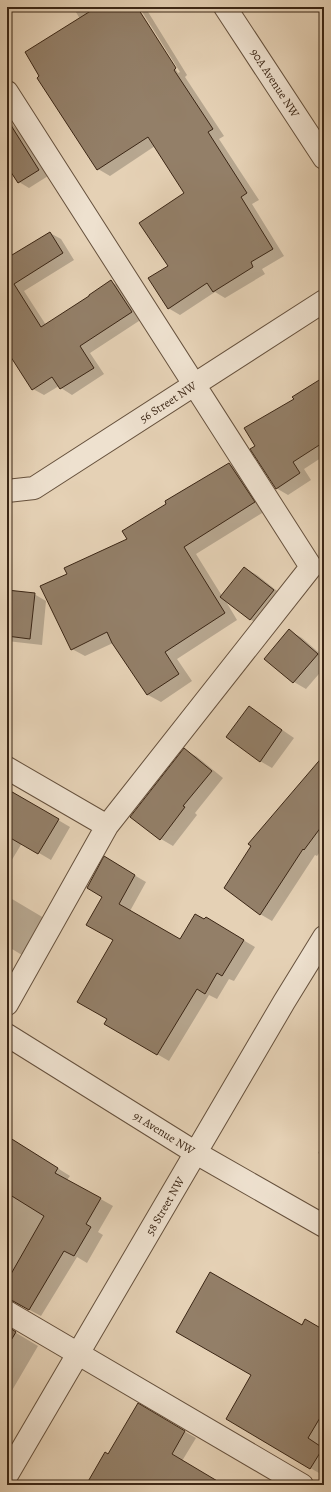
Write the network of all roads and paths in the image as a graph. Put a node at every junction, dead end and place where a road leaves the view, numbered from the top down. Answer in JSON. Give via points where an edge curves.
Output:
{"nodes":[{"id":1,"x":226,"y":7,"type":"edge"},
{"id":2,"x":7,"y":92,"type":"edge"},
{"id":3,"x":324,"y":158,"type":"edge"},
{"id":4,"x":324,"y":301,"type":"edge"},
{"id":5,"x":194,"y":385,"type":"junction"},
{"id":6,"x":7,"y":491,"type":"edge"},
{"id":7,"x":317,"y":563,"type":"edge"},
{"id":8,"x":7,"y":768,"type":"edge"},
{"id":9,"x":107,"y":826,"type":"junction"},
{"id":10,"x":324,"y":937,"type":"edge"},
{"id":11,"x":7,"y":1004,"type":"edge"},
{"id":12,"x":7,"y":1035,"type":"edge"},
{"id":13,"x":196,"y":1152,"type":"junction"},
{"id":14,"x":324,"y":1226,"type":"edge"},
{"id":15,"x":7,"y":1312,"type":"edge"},
{"id":16,"x":79,"y":1354,"type":"junction"},
{"id":17,"x":7,"y":1475,"type":"edge"},
{"id":18,"x":302,"y":1485,"type":"edge"}],
"edges":[{"from":1,"to":3,"type":"street","name":"90A Avenue NW"},
{"from":2,"to":5,"type":"street"},
{"from":4,"to":5,"type":"street","name":"56 Street NW"},
{"from":5,"to":6,"type":"street","name":"56 Street NW","via":[[34,488]]},
{"from":5,"to":7,"type":"street"},
{"from":7,"to":9,"type":"street"},
{"from":8,"to":9,"type":"street"},
{"from":9,"to":11,"type":"street"},
{"from":10,"to":13,"type":"street","name":"58 Street NW"},
{"from":12,"to":13,"type":"street","name":"91 Avenue NW"},
{"from":13,"to":14,"type":"street","name":"91 Avenue NW"},
{"from":13,"to":16,"type":"street","name":"58 Street NW"},
{"from":15,"to":16,"type":"street"},
{"from":16,"to":17,"type":"street","name":"58 Street NW"},
{"from":16,"to":18,"type":"street"}]}
